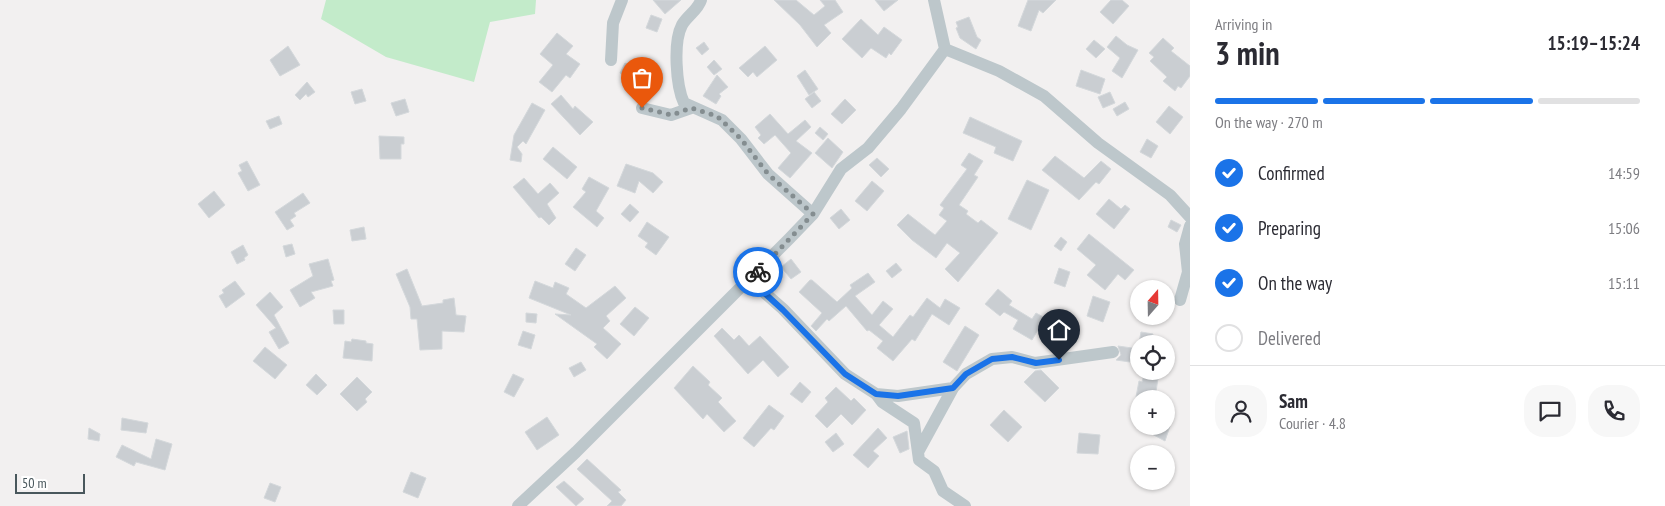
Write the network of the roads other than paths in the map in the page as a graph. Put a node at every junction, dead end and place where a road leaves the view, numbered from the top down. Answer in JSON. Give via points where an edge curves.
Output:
{"nodes":[{"id":1,"x":622,"y":0,"type":"edge"},
{"id":2,"x":701,"y":0,"type":"edge"},
{"id":3,"x":934,"y":0,"type":"edge"},
{"id":4,"x":946,"y":49,"type":"junction"},
{"id":5,"x":611,"y":60,"type":"dead end"},
{"id":6,"x":642,"y":108,"type":"dead end"},
{"id":7,"x":691,"y":108,"type":"junction"},
{"id":8,"x":813,"y":214,"type":"junction"},
{"id":9,"x":1190,"y":218,"type":"edge"},
{"id":10,"x":1190,"y":226,"type":"edge"},
{"id":11,"x":750,"y":280,"type":"junction"},
{"id":12,"x":1180,"y":300,"type":"dead end"},
{"id":13,"x":1113,"y":352,"type":"dead end"},
{"id":14,"x":953,"y":388,"type":"junction"},
{"id":15,"x":876,"y":394,"type":"junction"},
{"id":16,"x":918,"y":452,"type":"junction"},
{"id":17,"x":518,"y":506,"type":"edge"},
{"id":18,"x":966,"y":506,"type":"edge"}],
"edges":[{"from":1,"to":5,"type":"street","via":[[613,22]]},
{"from":2,"to":7,"type":"street","via":[[683,24],[677,46],[680,94]]},
{"from":3,"to":4,"type":"street"},
{"from":4,"to":8,"type":"street","via":[[868,148],[841,169]]},
{"from":4,"to":9,"type":"street","via":[[999,71],[1044,96],[1098,143],[1170,195]]},
{"from":6,"to":7,"type":"street","via":[[672,115]]},
{"from":7,"to":8,"type":"street","via":[[722,120],[768,174]]},
{"from":8,"to":11,"type":"street"},
{"from":10,"to":12,"type":"street","via":[[1185,244],[1188,272]]},
{"from":11,"to":15,"type":"street","via":[[845,374]]},
{"from":11,"to":17,"type":"street"},
{"from":13,"to":14,"type":"street","via":[[1036,363],[1012,357],[992,359],[966,374]]},
{"from":14,"to":15,"type":"street","via":[[898,396]]},
{"from":14,"to":16,"type":"street"},
{"from":15,"to":16,"type":"street","via":[[882,402],[914,423]]},
{"from":16,"to":18,"type":"street","via":[[919,460],[934,472],[943,491]]}]}
